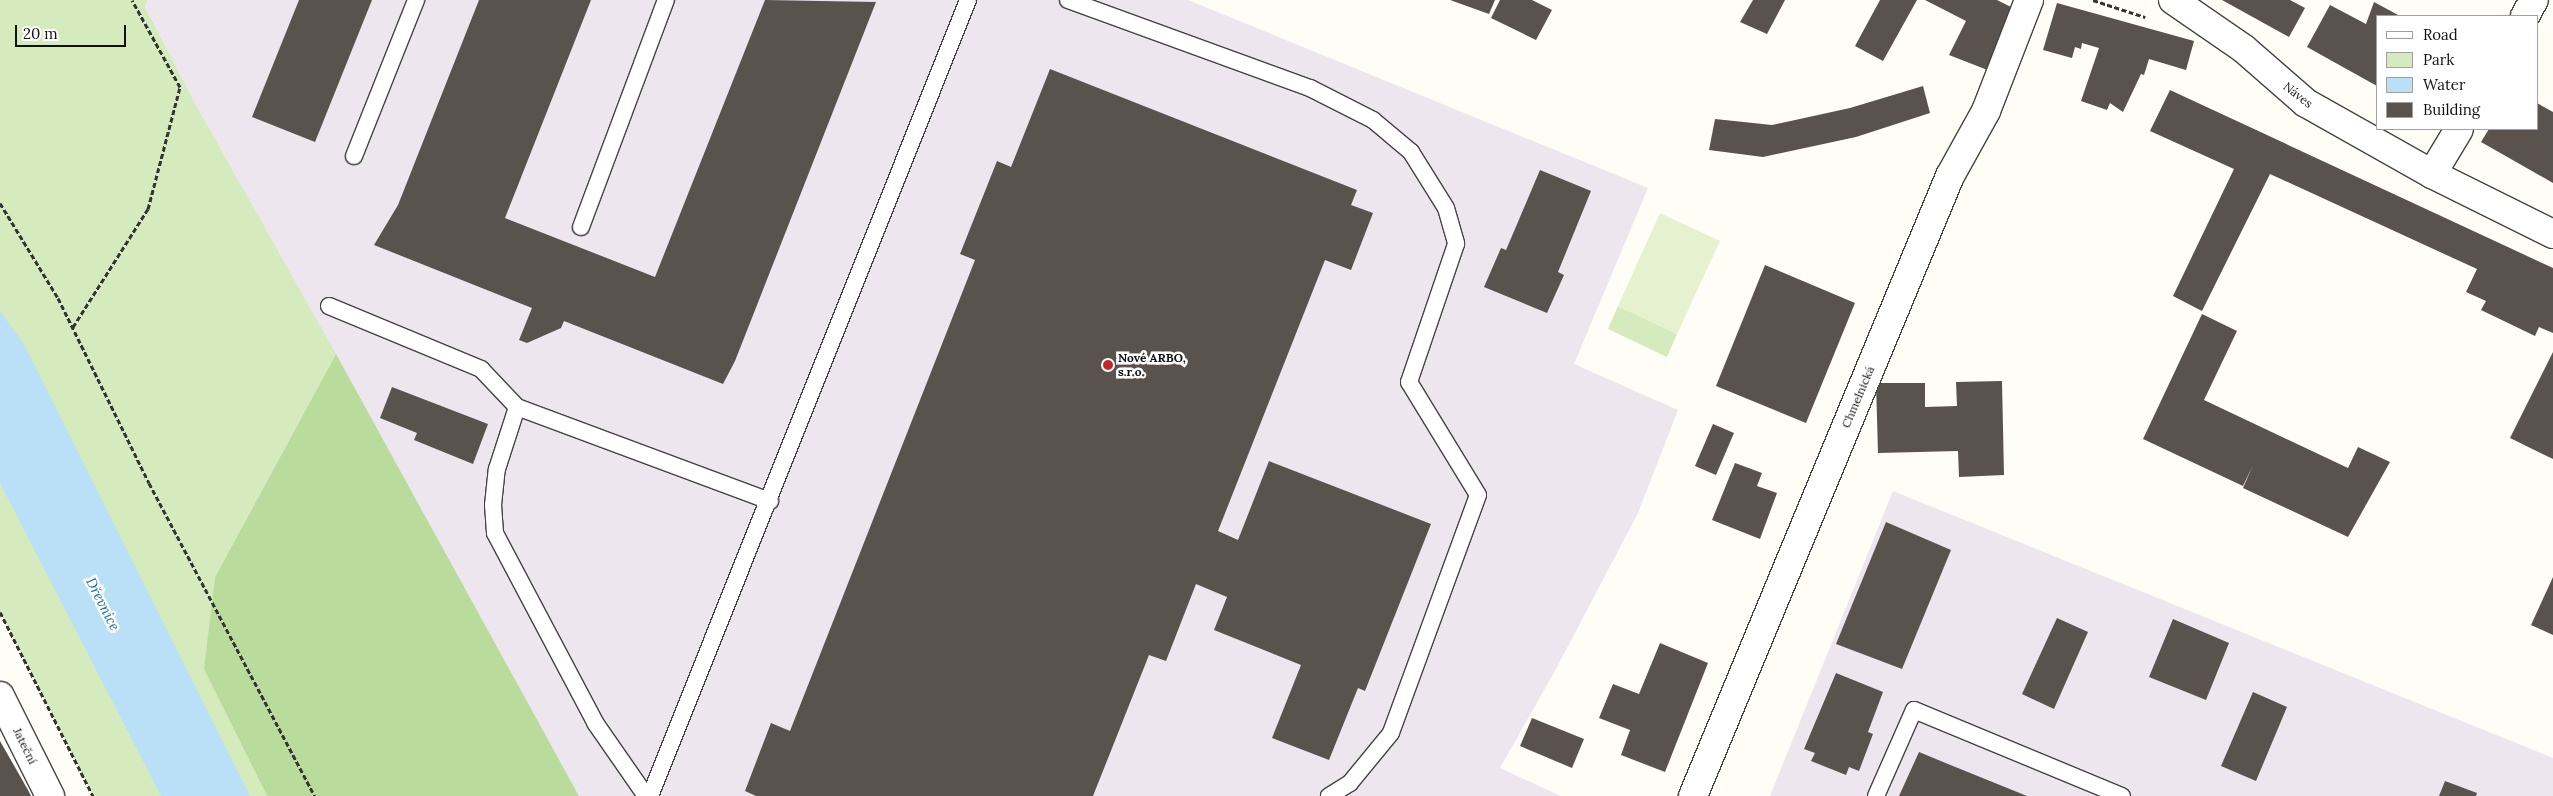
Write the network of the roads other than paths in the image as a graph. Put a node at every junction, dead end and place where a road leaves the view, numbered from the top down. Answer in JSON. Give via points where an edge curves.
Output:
{"nodes":[{"id":1,"x":416,"y":0,"type":"edge"},
{"id":2,"x":666,"y":0,"type":"edge"},
{"id":3,"x":968,"y":0,"type":"edge"},
{"id":4,"x":1068,"y":0,"type":"edge"},
{"id":5,"x":2029,"y":0,"type":"edge"},
{"id":6,"x":2174,"y":0,"type":"edge"},
{"id":7,"x":2534,"y":0,"type":"edge"},
{"id":8,"x":2526,"y":15,"type":"edge"},
{"id":9,"x":2458,"y":130,"type":"edge"},
{"id":10,"x":354,"y":156,"type":"dead end"},
{"id":11,"x":2432,"y":174,"type":"junction"},
{"id":12,"x":581,"y":227,"type":"dead end"},
{"id":13,"x":2553,"y":234,"type":"edge"},
{"id":14,"x":329,"y":306,"type":"dead end"},
{"id":15,"x":517,"y":407,"type":"junction"},
{"id":16,"x":770,"y":501,"type":"junction"},
{"id":17,"x":0,"y":696,"type":"edge"},
{"id":18,"x":50,"y":796,"type":"edge"},
{"id":19,"x":648,"y":796,"type":"edge"},
{"id":20,"x":1328,"y":796,"type":"edge"},
{"id":21,"x":1693,"y":796,"type":"edge"},
{"id":22,"x":1876,"y":796,"type":"edge"},
{"id":23,"x":2122,"y":796,"type":"edge"}],
"edges":[{"from":1,"to":10,"type":"lane"},
{"from":2,"to":12,"type":"lane"},
{"from":3,"to":16,"type":"lane"},
{"from":4,"to":20,"type":"lane","via":[[1310,88],[1373,120],[1411,152],[1446,208],[1456,244],[1409,382],[1478,495],[1391,733],[1350,783]]},
{"from":5,"to":21,"type":"street","name":"Chmelnická","via":[[1986,111],[1950,176]]},
{"from":6,"to":11,"type":"street","name":"Náves","via":[[2244,49],[2306,103]]},
{"from":7,"to":8,"type":"street"},
{"from":9,"to":11,"type":"street"},
{"from":11,"to":13,"type":"street","name":"Náves"},
{"from":14,"to":15,"type":"lane","via":[[481,369]]},
{"from":15,"to":16,"type":"lane"},
{"from":15,"to":19,"type":"lane","via":[[497,469],[493,505],[496,533],[596,724]]},
{"from":16,"to":19,"type":"lane"},
{"from":17,"to":18,"type":"street","name":"Jateční"},
{"from":22,"to":23,"type":"lane","via":[[1914,710]]}]}
